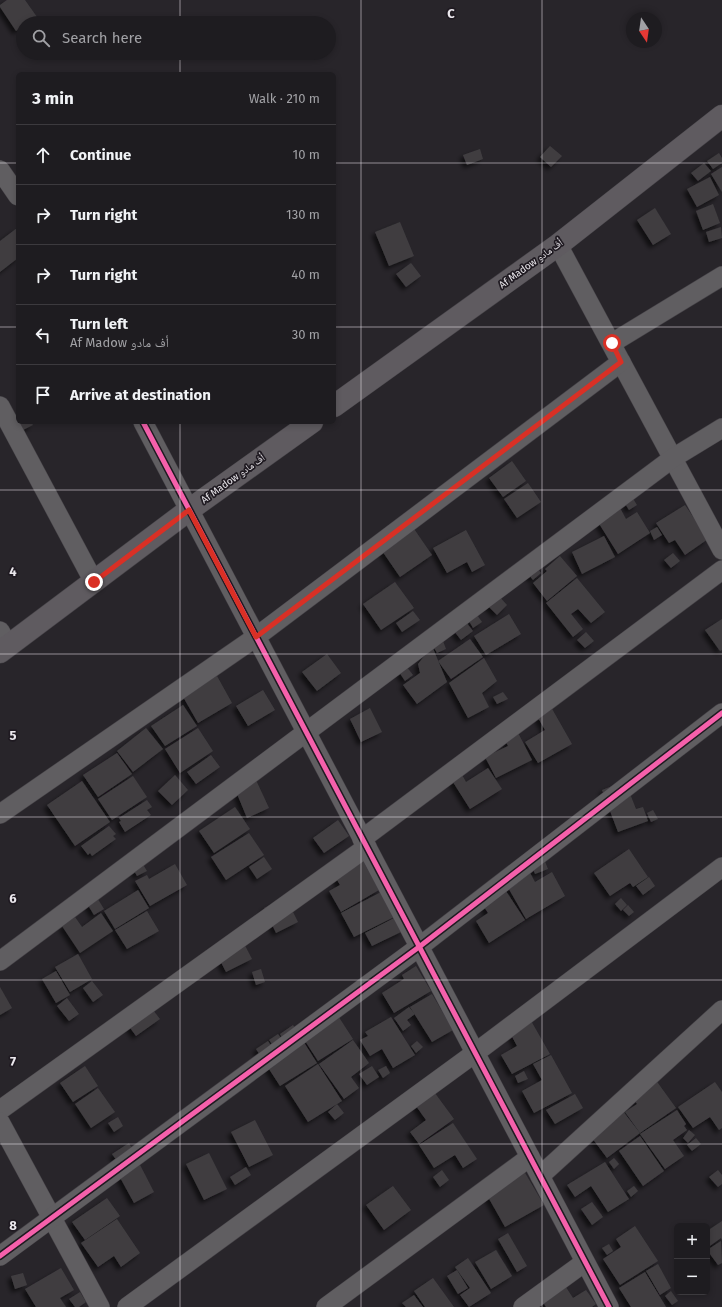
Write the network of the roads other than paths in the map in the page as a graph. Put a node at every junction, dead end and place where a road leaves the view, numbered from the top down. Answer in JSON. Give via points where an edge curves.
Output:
{"nodes":[{"id":1,"x":722,"y":116,"type":"edge"},
{"id":2,"x":0,"y":170,"type":"edge"},
{"id":3,"x":16,"y":193,"type":"edge"},
{"id":4,"x":558,"y":245,"type":"junction"},
{"id":5,"x":722,"y":276,"type":"edge"},
{"id":6,"x":612,"y":343,"type":"junction"},
{"id":7,"x":621,"y":362,"type":"junction"},
{"id":8,"x":336,"y":405,"type":"edge"},
{"id":9,"x":0,"y":406,"type":"edge"},
{"id":10,"x":144,"y":424,"type":"edge"},
{"id":11,"x":309,"y":424,"type":"edge"},
{"id":12,"x":722,"y":428,"type":"edge"},
{"id":13,"x":673,"y":458,"type":"junction"},
{"id":14,"x":189,"y":510,"type":"junction"},
{"id":15,"x":721,"y":545,"type":"edge"},
{"id":16,"x":722,"y":570,"type":"edge"},
{"id":17,"x":94,"y":582,"type":"junction"},
{"id":18,"x":256,"y":637,"type":"junction"},
{"id":19,"x":3,"y":643,"type":"edge"},
{"id":20,"x":722,"y":713,"type":"edge"},
{"id":21,"x":307,"y":733,"type":"junction"},
{"id":22,"x":0,"y":814,"type":"edge"},
{"id":23,"x":364,"y":843,"type":"junction"},
{"id":24,"x":722,"y":867,"type":"edge"},
{"id":25,"x":419,"y":946,"type":"junction"},
{"id":26,"x":0,"y":961,"type":"edge"},
{"id":27,"x":722,"y":1010,"type":"edge"},
{"id":28,"x":475,"y":1054,"type":"junction"},
{"id":29,"x":0,"y":1110,"type":"edge"},
{"id":30,"x":0,"y":1122,"type":"edge"},
{"id":31,"x":530,"y":1157,"type":"junction"},
{"id":32,"x":540,"y":1176,"type":"junction"},
{"id":33,"x":52,"y":1218,"type":"junction"},
{"id":34,"x":0,"y":1256,"type":"edge"},
{"id":35,"x":585,"y":1262,"type":"junction"},
{"id":36,"x":100,"y":1307,"type":"edge"},
{"id":37,"x":127,"y":1307,"type":"edge"},
{"id":38,"x":326,"y":1307,"type":"edge"},
{"id":39,"x":523,"y":1307,"type":"edge"},
{"id":40,"x":609,"y":1307,"type":"edge"}],
"edges":[{"from":1,"to":4,"type":"street","name":"Af Madow أف مادو"},
{"from":2,"to":3,"type":"street"},
{"from":4,"to":6,"type":"street"},
{"from":4,"to":8,"type":"street","name":"Af Madow أف مادو"},
{"from":5,"to":6,"type":"street"},
{"from":6,"to":7,"type":"street"},
{"from":7,"to":13,"type":"street"},
{"from":7,"to":18,"type":"street"},
{"from":9,"to":17,"type":"street"},
{"from":10,"to":14,"type":"street"},
{"from":11,"to":14,"type":"street","name":"Af Madow أف مادو"},
{"from":12,"to":13,"type":"street"},
{"from":13,"to":15,"type":"street"},
{"from":13,"to":21,"type":"street"},
{"from":14,"to":17,"type":"street","name":"Af Madow أف مادو"},
{"from":14,"to":18,"type":"street"},
{"from":16,"to":23,"type":"street"},
{"from":17,"to":19,"type":"street","name":"Af Madow أف مادو"},
{"from":18,"to":21,"type":"street"},
{"from":18,"to":22,"type":"street"},
{"from":20,"to":25,"type":"street"},
{"from":21,"to":23,"type":"street"},
{"from":21,"to":26,"type":"street"},
{"from":23,"to":25,"type":"street"},
{"from":23,"to":29,"type":"street"},
{"from":24,"to":28,"type":"street"},
{"from":25,"to":28,"type":"street"},
{"from":25,"to":33,"type":"street"},
{"from":27,"to":32,"type":"street"},
{"from":28,"to":31,"type":"street"},
{"from":28,"to":37,"type":"street"},
{"from":30,"to":33,"type":"street"},
{"from":31,"to":32,"type":"street"},
{"from":31,"to":38,"type":"street"},
{"from":32,"to":35,"type":"street"},
{"from":33,"to":34,"type":"street"},
{"from":33,"to":36,"type":"street"},
{"from":35,"to":39,"type":"street"},
{"from":35,"to":40,"type":"street"}]}
